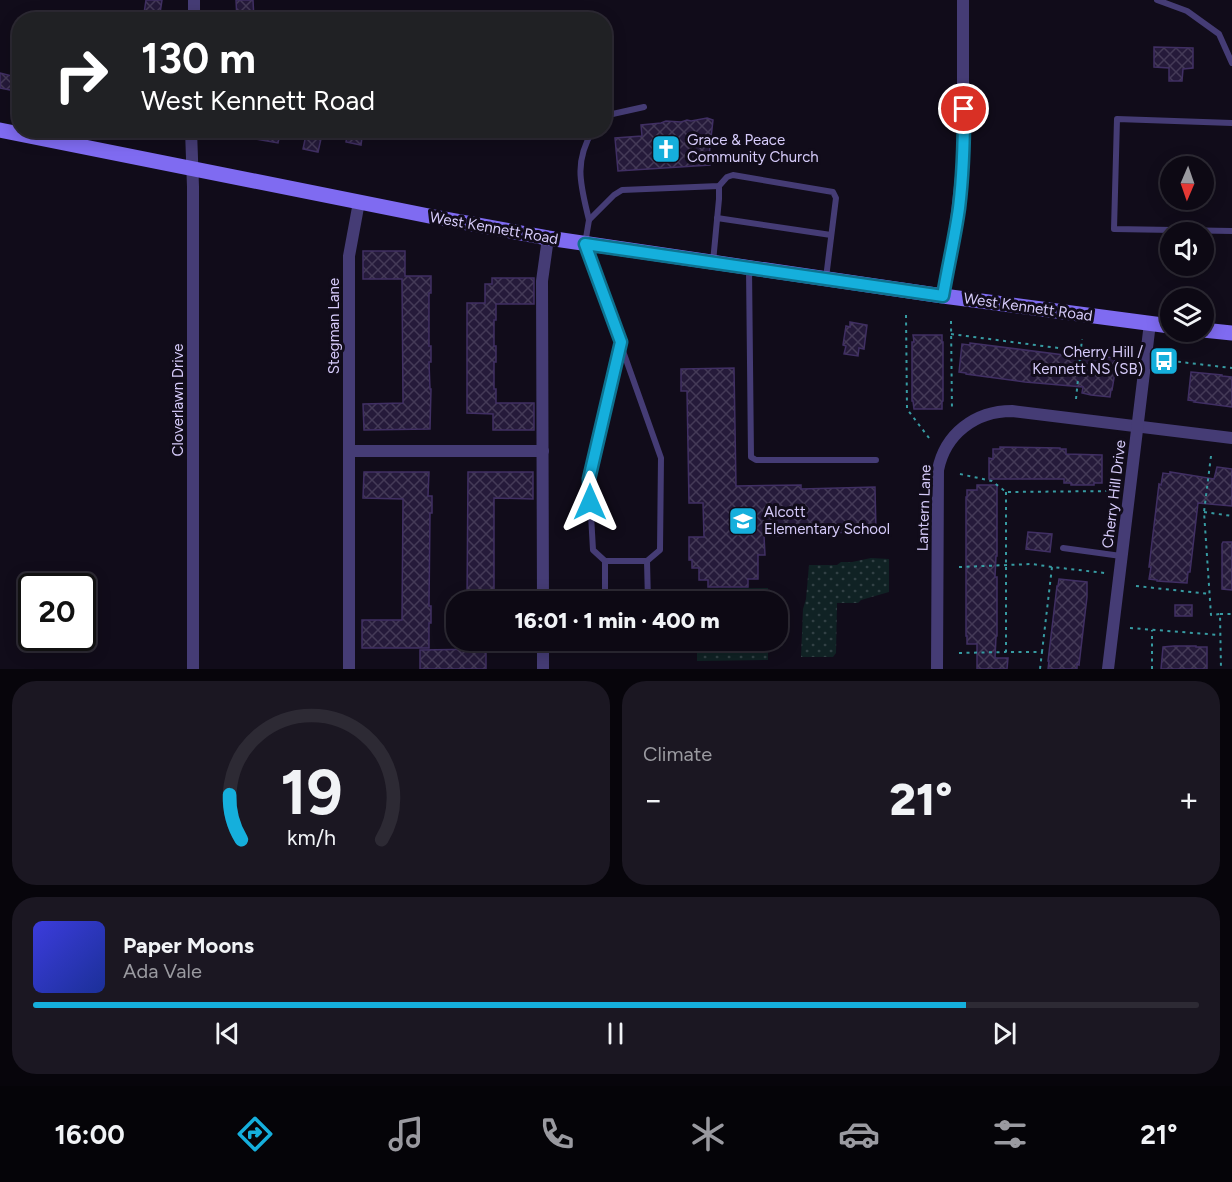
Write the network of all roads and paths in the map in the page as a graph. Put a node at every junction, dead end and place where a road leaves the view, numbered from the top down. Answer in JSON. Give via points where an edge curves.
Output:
{"nodes":[{"id":1,"x":963,"y":0,"type":"edge"},
{"id":2,"x":1157,"y":0,"type":"edge"},
{"id":3,"x":1232,"y":63,"type":"edge"},
{"id":4,"x":644,"y":106,"type":"dead end"},
{"id":5,"x":612,"y":114,"type":"edge"},
{"id":6,"x":1232,"y":123,"type":"edge"},
{"id":7,"x":39,"y":138,"type":"edge"},
{"id":8,"x":191,"y":138,"type":"edge"},
{"id":9,"x":589,"y":138,"type":"edge"},
{"id":10,"x":192,"y":169,"type":"junction"},
{"id":11,"x":719,"y":186,"type":"junction"},
{"id":12,"x":359,"y":202,"type":"junction"},
{"id":13,"x":717,"y":218,"type":"junction"},
{"id":14,"x":589,"y":220,"type":"junction"},
{"id":15,"x":1232,"y":231,"type":"edge"},
{"id":16,"x":831,"y":235,"type":"junction"},
{"id":17,"x":548,"y":238,"type":"junction"},
{"id":18,"x":585,"y":244,"type":"junction"},
{"id":19,"x":713,"y":262,"type":"junction"},
{"id":20,"x":749,"y":268,"type":"junction"},
{"id":21,"x":825,"y":279,"type":"junction"},
{"id":22,"x":943,"y":296,"type":"junction"},
{"id":23,"x":906,"y":315,"type":"dead end"},
{"id":24,"x":951,"y":321,"type":"dead end"},
{"id":25,"x":1150,"y":323,"type":"junction"},
{"id":26,"x":1160,"y":324,"type":"edge"},
{"id":27,"x":1214,"y":331,"type":"edge"},
{"id":28,"x":1232,"y":333,"type":"edge"},
{"id":29,"x":951,"y":334,"type":"junction"},
{"id":30,"x":1082,"y":339,"type":"dead end"},
{"id":31,"x":621,"y":342,"type":"junction"},
{"id":32,"x":1081,"y":351,"type":"junction"},
{"id":33,"x":1163,"y":360,"type":"dead end"},
{"id":34,"x":1232,"y":369,"type":"edge"},
{"id":35,"x":1076,"y":399,"type":"dead end"},
{"id":36,"x":952,"y":411,"type":"dead end"},
{"id":37,"x":1137,"y":428,"type":"junction"},
{"id":38,"x":929,"y":438,"type":"dead end"},
{"id":39,"x":1232,"y":438,"type":"edge"},
{"id":40,"x":349,"y":451,"type":"junction"},
{"id":41,"x":543,"y":451,"type":"junction"},
{"id":42,"x":1211,"y":456,"type":"dead end"},
{"id":43,"x":876,"y":460,"type":"dead end"},
{"id":44,"x":960,"y":474,"type":"dead end"},
{"id":45,"x":1115,"y":491,"type":"dead end"},
{"id":46,"x":1006,"y":492,"type":"junction"},
{"id":47,"x":1204,"y":512,"type":"junction"},
{"id":48,"x":1232,"y":516,"type":"edge"},
{"id":49,"x":1063,"y":548,"type":"dead end"},
{"id":50,"x":1121,"y":556,"type":"junction"},
{"id":51,"x":605,"y":561,"type":"junction"},
{"id":52,"x":647,"y":561,"type":"junction"},
{"id":53,"x":1006,"y":565,"type":"junction"},
{"id":54,"x":958,"y":567,"type":"dead end"},
{"id":55,"x":1052,"y":567,"type":"junction"},
{"id":56,"x":1105,"y":573,"type":"dead end"},
{"id":57,"x":1136,"y":586,"type":"dead end"},
{"id":58,"x":543,"y":591,"type":"edge"},
{"id":59,"x":605,"y":591,"type":"edge"},
{"id":60,"x":648,"y":591,"type":"edge"},
{"id":61,"x":1210,"y":594,"type":"junction"},
{"id":62,"x":1220,"y":614,"type":"junction"},
{"id":63,"x":1232,"y":614,"type":"edge"},
{"id":64,"x":1130,"y":628,"type":"dead end"},
{"id":65,"x":1152,"y":630,"type":"junction"},
{"id":66,"x":1220,"y":635,"type":"junction"},
{"id":67,"x":543,"y":651,"type":"edge"},
{"id":68,"x":1006,"y":652,"type":"junction"},
{"id":69,"x":1042,"y":652,"type":"junction"},
{"id":70,"x":959,"y":653,"type":"dead end"},
{"id":71,"x":193,"y":669,"type":"edge"},
{"id":72,"x":349,"y":669,"type":"edge"},
{"id":73,"x":543,"y":669,"type":"edge"},
{"id":74,"x":937,"y":669,"type":"edge"},
{"id":75,"x":1040,"y":669,"type":"edge"},
{"id":76,"x":1108,"y":669,"type":"edge"},
{"id":77,"x":1152,"y":669,"type":"edge"},
{"id":78,"x":1221,"y":669,"type":"edge"}],
"edges":[{"from":1,"to":22,"type":"street","via":[[963,159]]},
{"from":2,"to":3,"type":"lane","via":[[1187,11],[1219,34]]},
{"from":4,"to":5,"type":"lane"},
{"from":6,"to":15,"type":"lane","via":[[1117,119],[1114,229]]},
{"from":7,"to":10,"type":"street","name":"West Kennett Road"},
{"from":8,"to":10,"type":"street","name":"Cloverlawn Drive"},
{"from":9,"to":14,"type":"lane","via":[[580,169]]},
{"from":10,"to":12,"type":"street","name":"West Kennett Road"},
{"from":10,"to":71,"type":"street","name":"Cloverlawn Drive"},
{"from":11,"to":13,"type":"lane"},
{"from":11,"to":14,"type":"lane","via":[[622,190]]},
{"from":11,"to":16,"type":"lane","via":[[733,175],[833,192],[836,198]]},
{"from":12,"to":17,"type":"street","name":"West Kennett Road"},
{"from":12,"to":40,"type":"street","name":"Stegman Lane","via":[[349,256]]},
{"from":13,"to":16,"type":"lane"},
{"from":13,"to":19,"type":"lane"},
{"from":14,"to":18,"type":"lane"},
{"from":16,"to":21,"type":"lane"},
{"from":17,"to":18,"type":"street","name":"West Kennett Road"},
{"from":17,"to":41,"type":"street","via":[[542,280]]},
{"from":18,"to":19,"type":"street","name":"West Kennett Road"},
{"from":18,"to":31,"type":"lane"},
{"from":19,"to":20,"type":"street","name":"West Kennett Road"},
{"from":20,"to":21,"type":"street","name":"West Kennett Road"},
{"from":20,"to":43,"type":"lane","via":[[751,457]]},
{"from":21,"to":22,"type":"street","name":"West Kennett Road"},
{"from":22,"to":25,"type":"street","name":"West Kennett Road"},
{"from":23,"to":38,"type":"path","via":[[907,409]]},
{"from":24,"to":29,"type":"path"},
{"from":25,"to":26,"type":"street","name":"West Kennett Road"},
{"from":25,"to":37,"type":"street","name":"Cherry Hill Drive"},
{"from":27,"to":28,"type":"street"},
{"from":29,"to":32,"type":"path"},
{"from":29,"to":36,"type":"path"},
{"from":30,"to":32,"type":"path"},
{"from":31,"to":51,"type":"lane","via":[[589,479],[593,550]]},
{"from":31,"to":52,"type":"lane","via":[[661,458],[660,550]]},
{"from":32,"to":35,"type":"path"},
{"from":33,"to":34,"type":"path"},
{"from":37,"to":39,"type":"street","name":"Lantern Lane"},
{"from":37,"to":50,"type":"street","name":"Cherry Hill Drive"},
{"from":37,"to":74,"type":"street","name":"Lantern Lane","via":[[1003,411],[972,421],[952,438],[937,476]]},
{"from":40,"to":41,"type":"street"},
{"from":40,"to":72,"type":"street","name":"Stegman Lane"},
{"from":41,"to":58,"type":"street"},
{"from":42,"to":47,"type":"path"},
{"from":44,"to":46,"type":"path","via":[[992,481]]},
{"from":45,"to":46,"type":"path"},
{"from":46,"to":53,"type":"path"},
{"from":47,"to":48,"type":"path"},
{"from":47,"to":61,"type":"path"},
{"from":49,"to":50,"type":"lane"},
{"from":50,"to":76,"type":"street","name":"Cherry Hill Drive"},
{"from":51,"to":52,"type":"lane"},
{"from":51,"to":59,"type":"lane"},
{"from":52,"to":60,"type":"lane"},
{"from":53,"to":54,"type":"path"},
{"from":53,"to":55,"type":"path"},
{"from":53,"to":68,"type":"path"},
{"from":55,"to":56,"type":"path"},
{"from":55,"to":69,"type":"path"},
{"from":57,"to":61,"type":"path"},
{"from":61,"to":62,"type":"path","via":[[1210,615]]},
{"from":62,"to":63,"type":"path"},
{"from":62,"to":66,"type":"path"},
{"from":64,"to":65,"type":"path"},
{"from":65,"to":66,"type":"path"},
{"from":65,"to":77,"type":"path"},
{"from":66,"to":78,"type":"path"},
{"from":67,"to":73,"type":"street"},
{"from":68,"to":69,"type":"path"},
{"from":68,"to":70,"type":"path"},
{"from":69,"to":75,"type":"path"}]}
